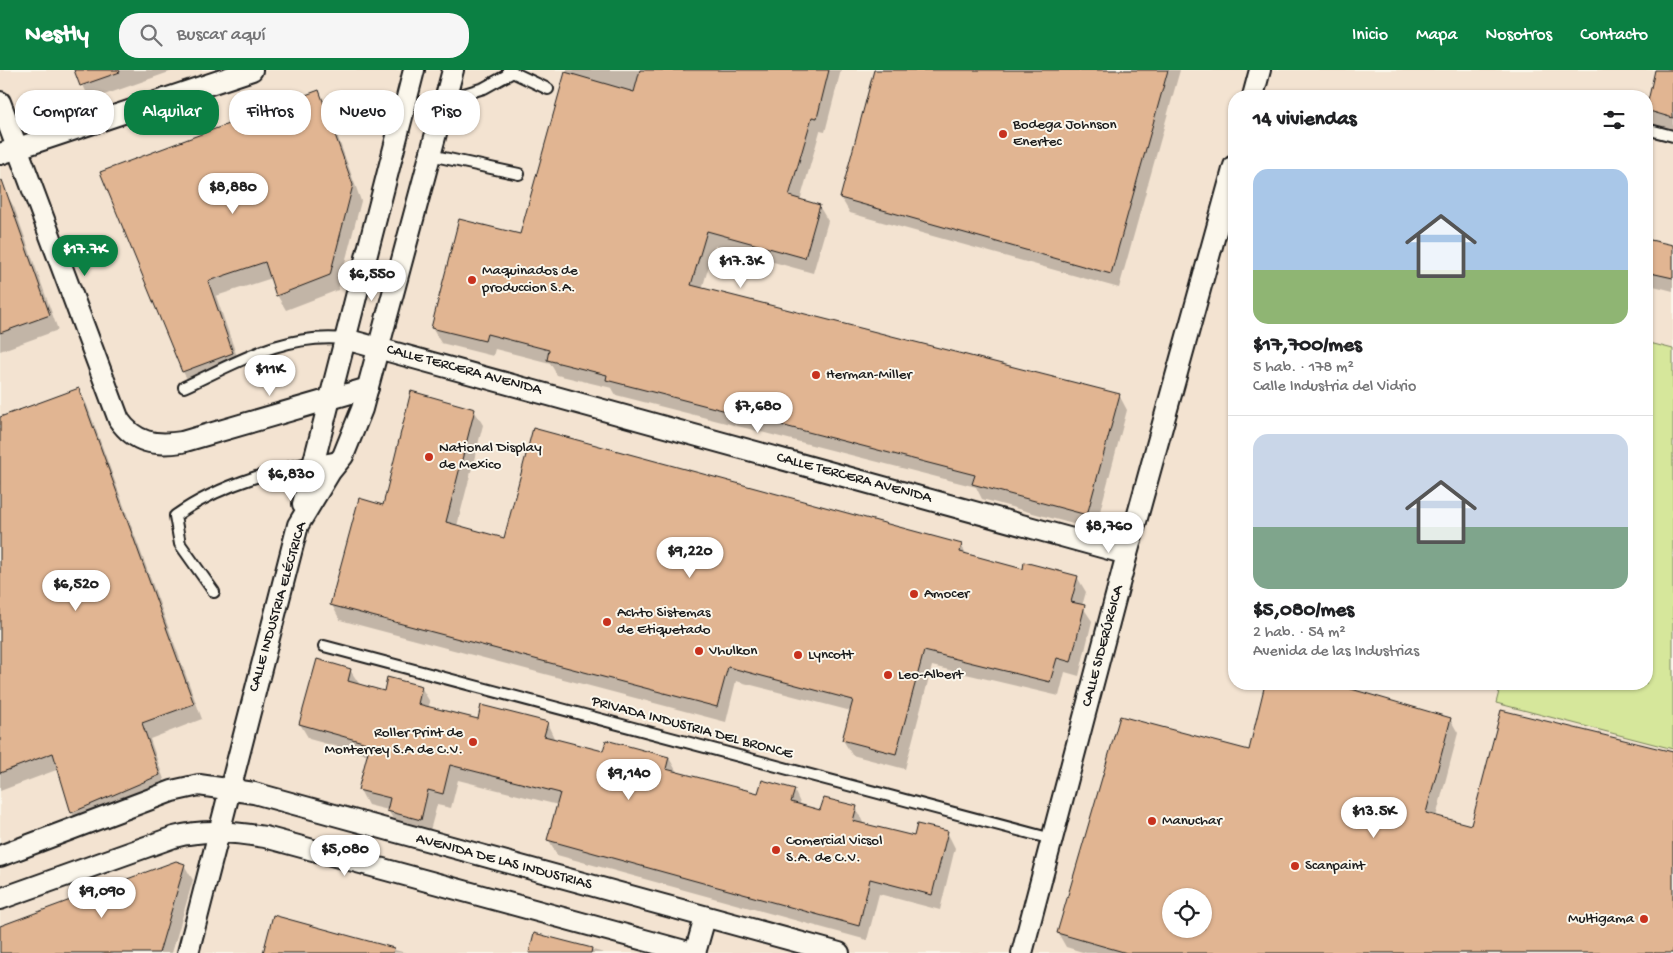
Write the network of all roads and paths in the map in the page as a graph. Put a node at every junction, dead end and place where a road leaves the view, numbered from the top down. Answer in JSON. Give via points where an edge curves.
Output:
{"nodes":[{"id":1,"x":252,"y":70,"type":"edge"},
{"id":2,"x":414,"y":70,"type":"edge"},
{"id":3,"x":453,"y":70,"type":"edge"},
{"id":4,"x":1260,"y":70,"type":"edge"},
{"id":5,"x":510,"y":71,"type":"edge"},
{"id":6,"x":447,"y":90,"type":"edge"},
{"id":7,"x":477,"y":90,"type":"edge"},
{"id":8,"x":548,"y":90,"type":"dead end"},
{"id":9,"x":1255,"y":90,"type":"edge"},
{"id":10,"x":0,"y":102,"type":"edge"},
{"id":11,"x":1653,"y":131,"type":"edge"},
{"id":12,"x":435,"y":135,"type":"edge"},
{"id":13,"x":1673,"y":136,"type":"edge"},
{"id":14,"x":9,"y":151,"type":"edge"},
{"id":15,"x":430,"y":155,"type":"junction"},
{"id":16,"x":519,"y":174,"type":"dead end"},
{"id":17,"x":1228,"y":188,"type":"edge"},
{"id":18,"x":345,"y":339,"type":"junction"},
{"id":19,"x":379,"y":347,"type":"junction"},
{"id":20,"x":184,"y":387,"type":"dead end"},
{"id":21,"x":368,"y":388,"type":"junction"},
{"id":22,"x":330,"y":398,"type":"junction"},
{"id":23,"x":343,"y":456,"type":"junction"},
{"id":24,"x":314,"y":461,"type":"junction"},
{"id":25,"x":298,"y":525,"type":"junction"},
{"id":26,"x":1127,"y":554,"type":"junction"},
{"id":27,"x":214,"y":592,"type":"dead end"},
{"id":28,"x":324,"y":646,"type":"dead end"},
{"id":29,"x":229,"y":789,"type":"junction"},
{"id":30,"x":218,"y":831,"type":"junction"},
{"id":31,"x":1052,"y":838,"type":"junction"},
{"id":32,"x":0,"y":856,"type":"edge"},
{"id":33,"x":0,"y":899,"type":"edge"},
{"id":34,"x":705,"y":918,"type":"junction"},
{"id":35,"x":188,"y":953,"type":"edge"},
{"id":36,"x":693,"y":953,"type":"edge"},
{"id":37,"x":839,"y":953,"type":"edge"},
{"id":38,"x":1022,"y":953,"type":"edge"}],
"edges":[{"from":1,"to":14,"type":"street"},
{"from":2,"to":18,"type":"street"},
{"from":3,"to":6,"type":"street","name":"CALLE INDUSTRIA ELÉCTRICA"},
{"from":4,"to":9,"type":"street"},
{"from":5,"to":7,"type":"lane"},
{"from":5,"to":8,"type":"lane"},
{"from":10,"to":14,"type":"street"},
{"from":11,"to":13,"type":"lane"},
{"from":12,"to":15,"type":"street","name":"CALLE INDUSTRIA ELÉCTRICA"},
{"from":14,"to":22,"type":"street","via":[[119,420],[133,437],[164,445],[182,442]]},
{"from":15,"to":16,"type":"lane"},
{"from":15,"to":19,"type":"street","name":"CALLE INDUSTRIA ELÉCTRICA"},
{"from":17,"to":26,"type":"street","name":"CALLE SIDERÚRGICA"},
{"from":18,"to":19,"type":"street","name":"CALLE TERCERA AVENIDA"},
{"from":18,"to":20,"type":"lane","via":[[301,339],[264,350]]},
{"from":18,"to":22,"type":"street"},
{"from":19,"to":21,"type":"street","name":"CALLE INDUSTRIA ELÉCTRICA"},
{"from":19,"to":26,"type":"street","name":"CALLE TERCERA AVENIDA"},
{"from":21,"to":22,"type":"street"},
{"from":21,"to":23,"type":"street","name":"CALLE INDUSTRIA ELÉCTRICA"},
{"from":22,"to":24,"type":"street"},
{"from":23,"to":24,"type":"lane"},
{"from":23,"to":25,"type":"street","name":"CALLE INDUSTRIA ELÉCTRICA"},
{"from":24,"to":25,"type":"street"},
{"from":24,"to":27,"type":"lane","via":[[260,476],[197,500],[175,516],[180,544]]},
{"from":25,"to":29,"type":"street","name":"CALLE INDUSTRIA ELÉCTRICA"},
{"from":26,"to":31,"type":"street","name":"CALLE SIDERÚRGICA"},
{"from":28,"to":31,"type":"lane","name":"PRIVADA INDUSTRIA DEL BRONCE"},
{"from":29,"to":30,"type":"street","name":"CALLE INDUSTRIA ELÉCTRICA"},
{"from":29,"to":32,"type":"street","name":"AVENIDA DE LAS INDUSTRIAS","via":[[199,785],[172,791]]},
{"from":29,"to":34,"type":"street","name":"AVENIDA DE LAS INDUSTRIAS","via":[[273,798]]},
{"from":30,"to":33,"type":"street","via":[[174,837]]},
{"from":30,"to":35,"type":"street","name":"CALLE INDUSTRIA ELÉCTRICA"},
{"from":30,"to":36,"type":"street","via":[[265,837]]},
{"from":31,"to":38,"type":"street","name":"CALLE SIDERÚRGICA"},
{"from":34,"to":36,"type":"street"},
{"from":34,"to":37,"type":"street","name":"AVENIDA DE LAS INDUSTRIAS"}]}
